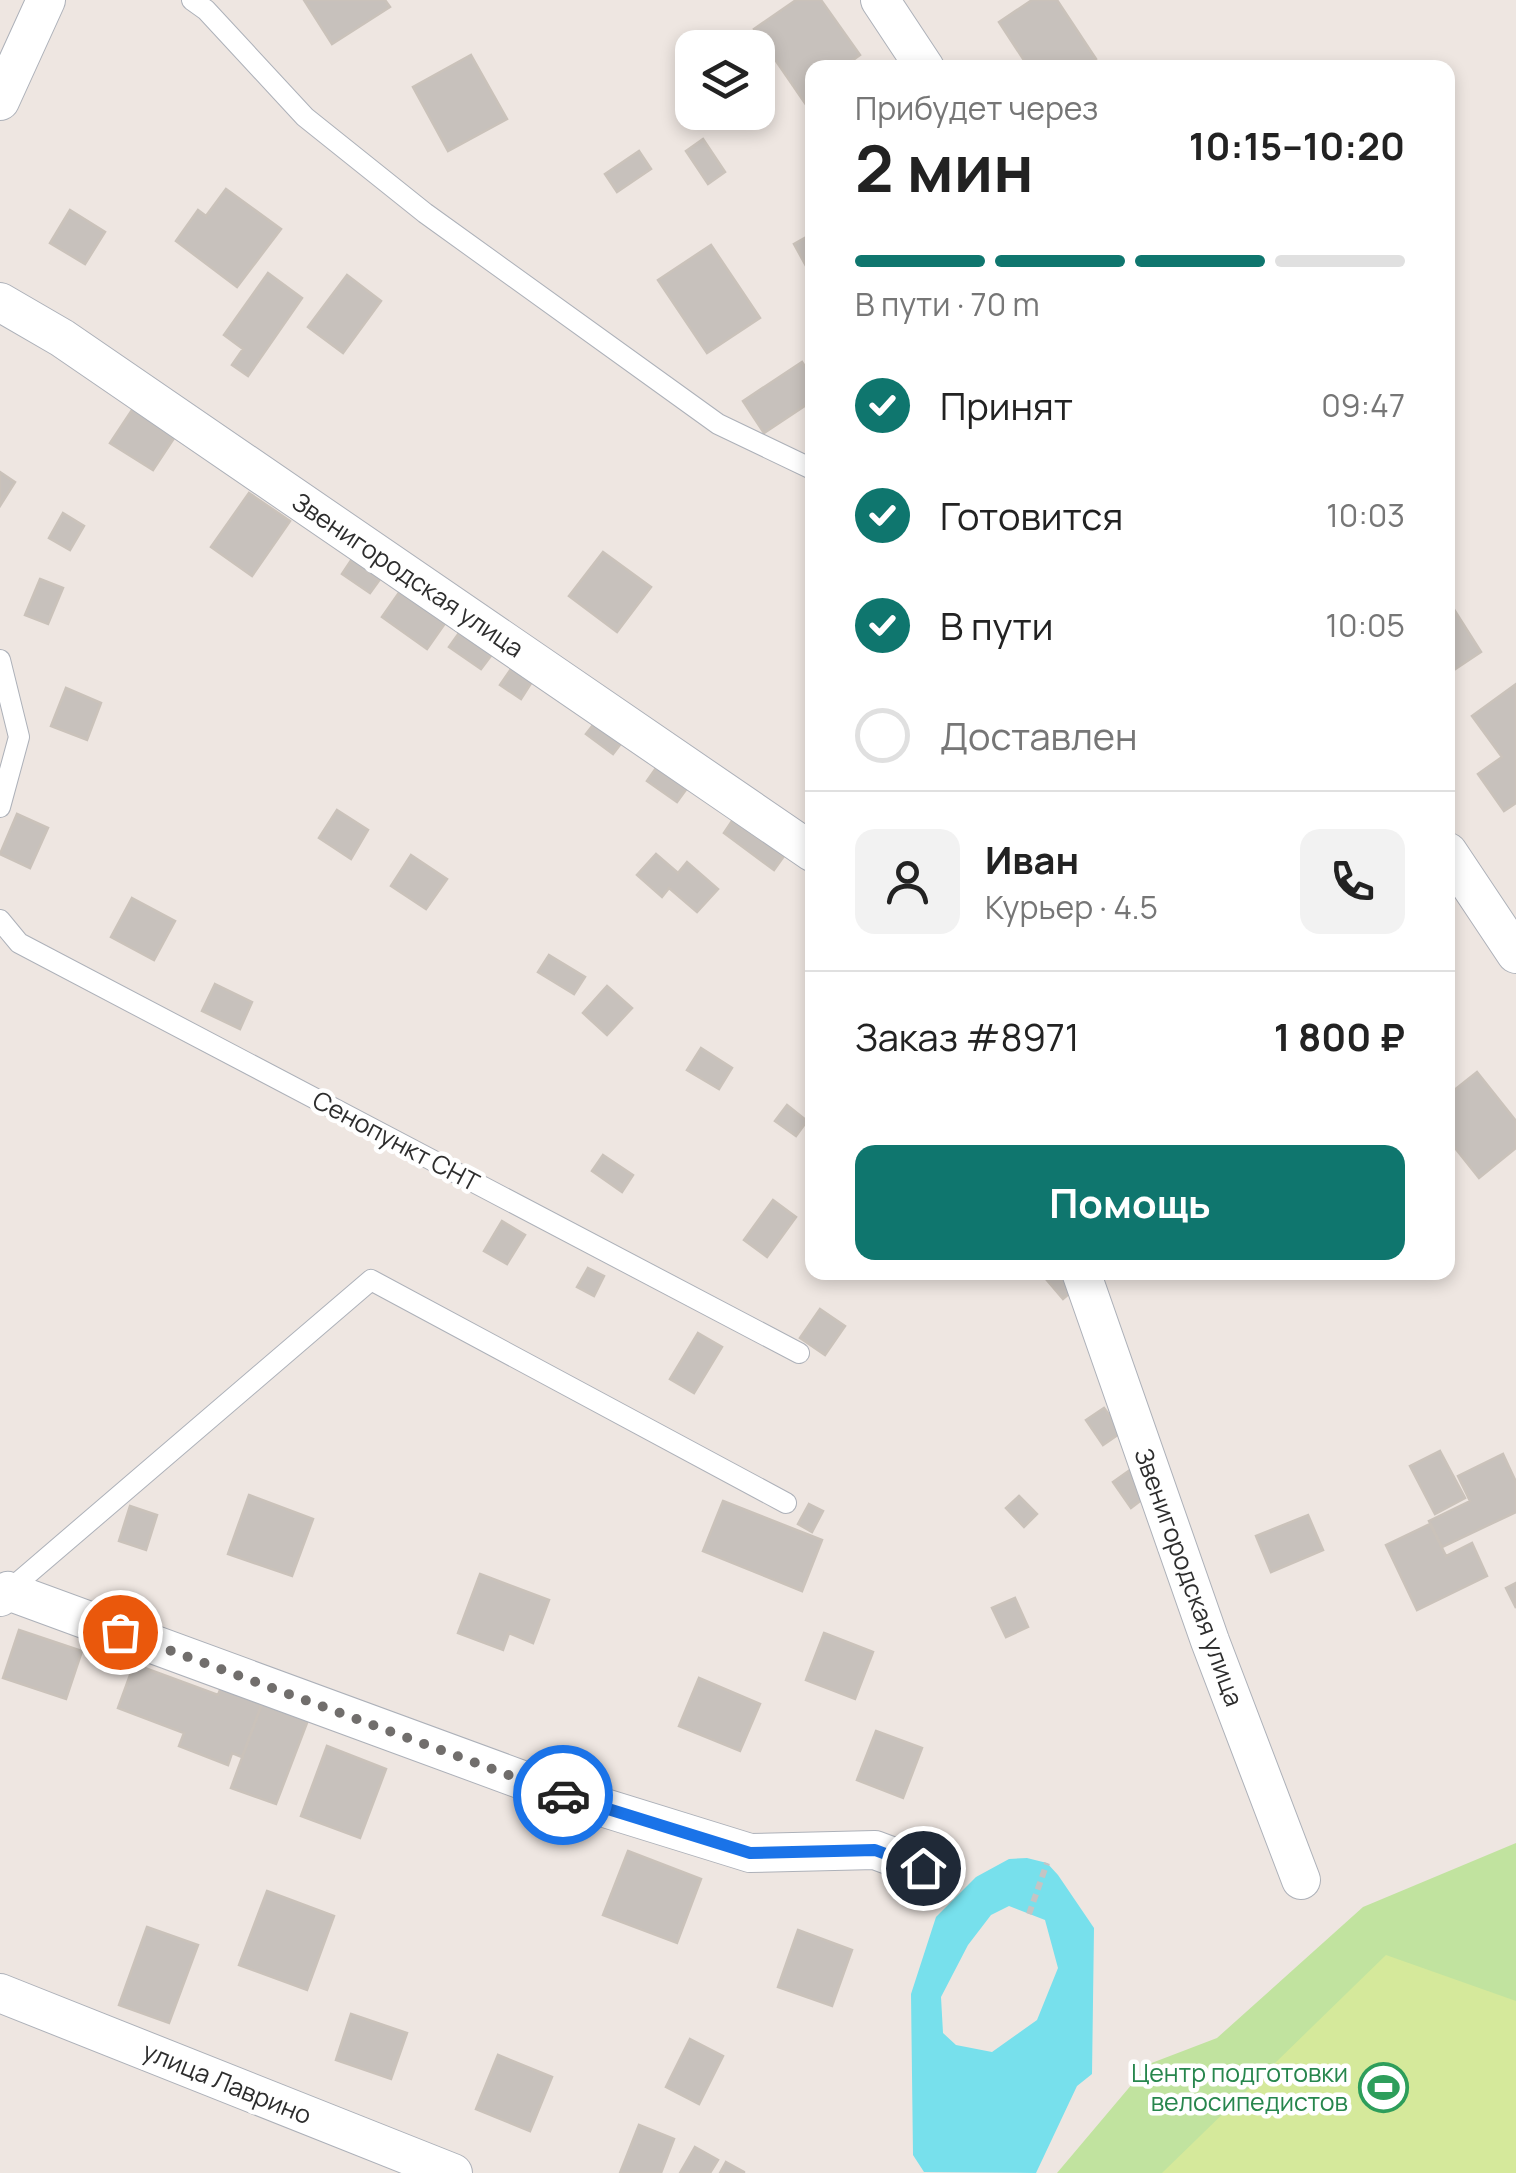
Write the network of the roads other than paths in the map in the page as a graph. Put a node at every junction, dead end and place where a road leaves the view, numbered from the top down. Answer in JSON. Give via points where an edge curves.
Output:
{"nodes":[{"id":1,"x":46,"y":0,"type":"edge"},
{"id":2,"x":192,"y":0,"type":"edge"},
{"id":3,"x":880,"y":0,"type":"edge"},
{"id":4,"x":920,"y":60,"type":"edge"},
{"id":5,"x":0,"y":100,"type":"edge"},
{"id":6,"x":0,"y":302,"type":"edge"},
{"id":7,"x":805,"y":466,"type":"edge"},
{"id":8,"x":0,"y":660,"type":"edge"},
{"id":9,"x":0,"y":806,"type":"edge"},
{"id":10,"x":805,"y":847,"type":"edge"},
{"id":11,"x":1455,"y":862,"type":"edge"},
{"id":12,"x":0,"y":920,"type":"edge"},
{"id":13,"x":1516,"y":954,"type":"edge"},
{"id":14,"x":1084,"y":1280,"type":"edge"},
{"id":15,"x":800,"y":1354,"type":"dead end"},
{"id":16,"x":786,"y":1503,"type":"dead end"},
{"id":17,"x":4,"y":1594,"type":"edge"},
{"id":18,"x":923,"y":1868,"type":"dead end"},
{"id":19,"x":1301,"y":1880,"type":"dead end"},
{"id":20,"x":0,"y":1992,"type":"edge"},
{"id":21,"x":453,"y":2173,"type":"edge"}],
"edges":[{"from":1,"to":5,"type":"street"},
{"from":2,"to":7,"type":"lane","via":[[305,118],[425,213],[718,424]]},
{"from":3,"to":4,"type":"street"},
{"from":6,"to":10,"type":"street","name":"Звенигородская улица"},
{"from":8,"to":9,"type":"lane","via":[[19,737]]},
{"from":11,"to":13,"type":"street"},
{"from":12,"to":15,"type":"lane","name":"Сенопункт СНТ","via":[[19,943]]},
{"from":14,"to":19,"type":"street","name":"Звенигородская улица"},
{"from":16,"to":17,"type":"lane","via":[[371,1280]]},
{"from":17,"to":18,"type":"street","via":[[566,1796],[750,1853],[875,1850]]},
{"from":20,"to":21,"type":"street","name":"улица Лаврино"}]}
